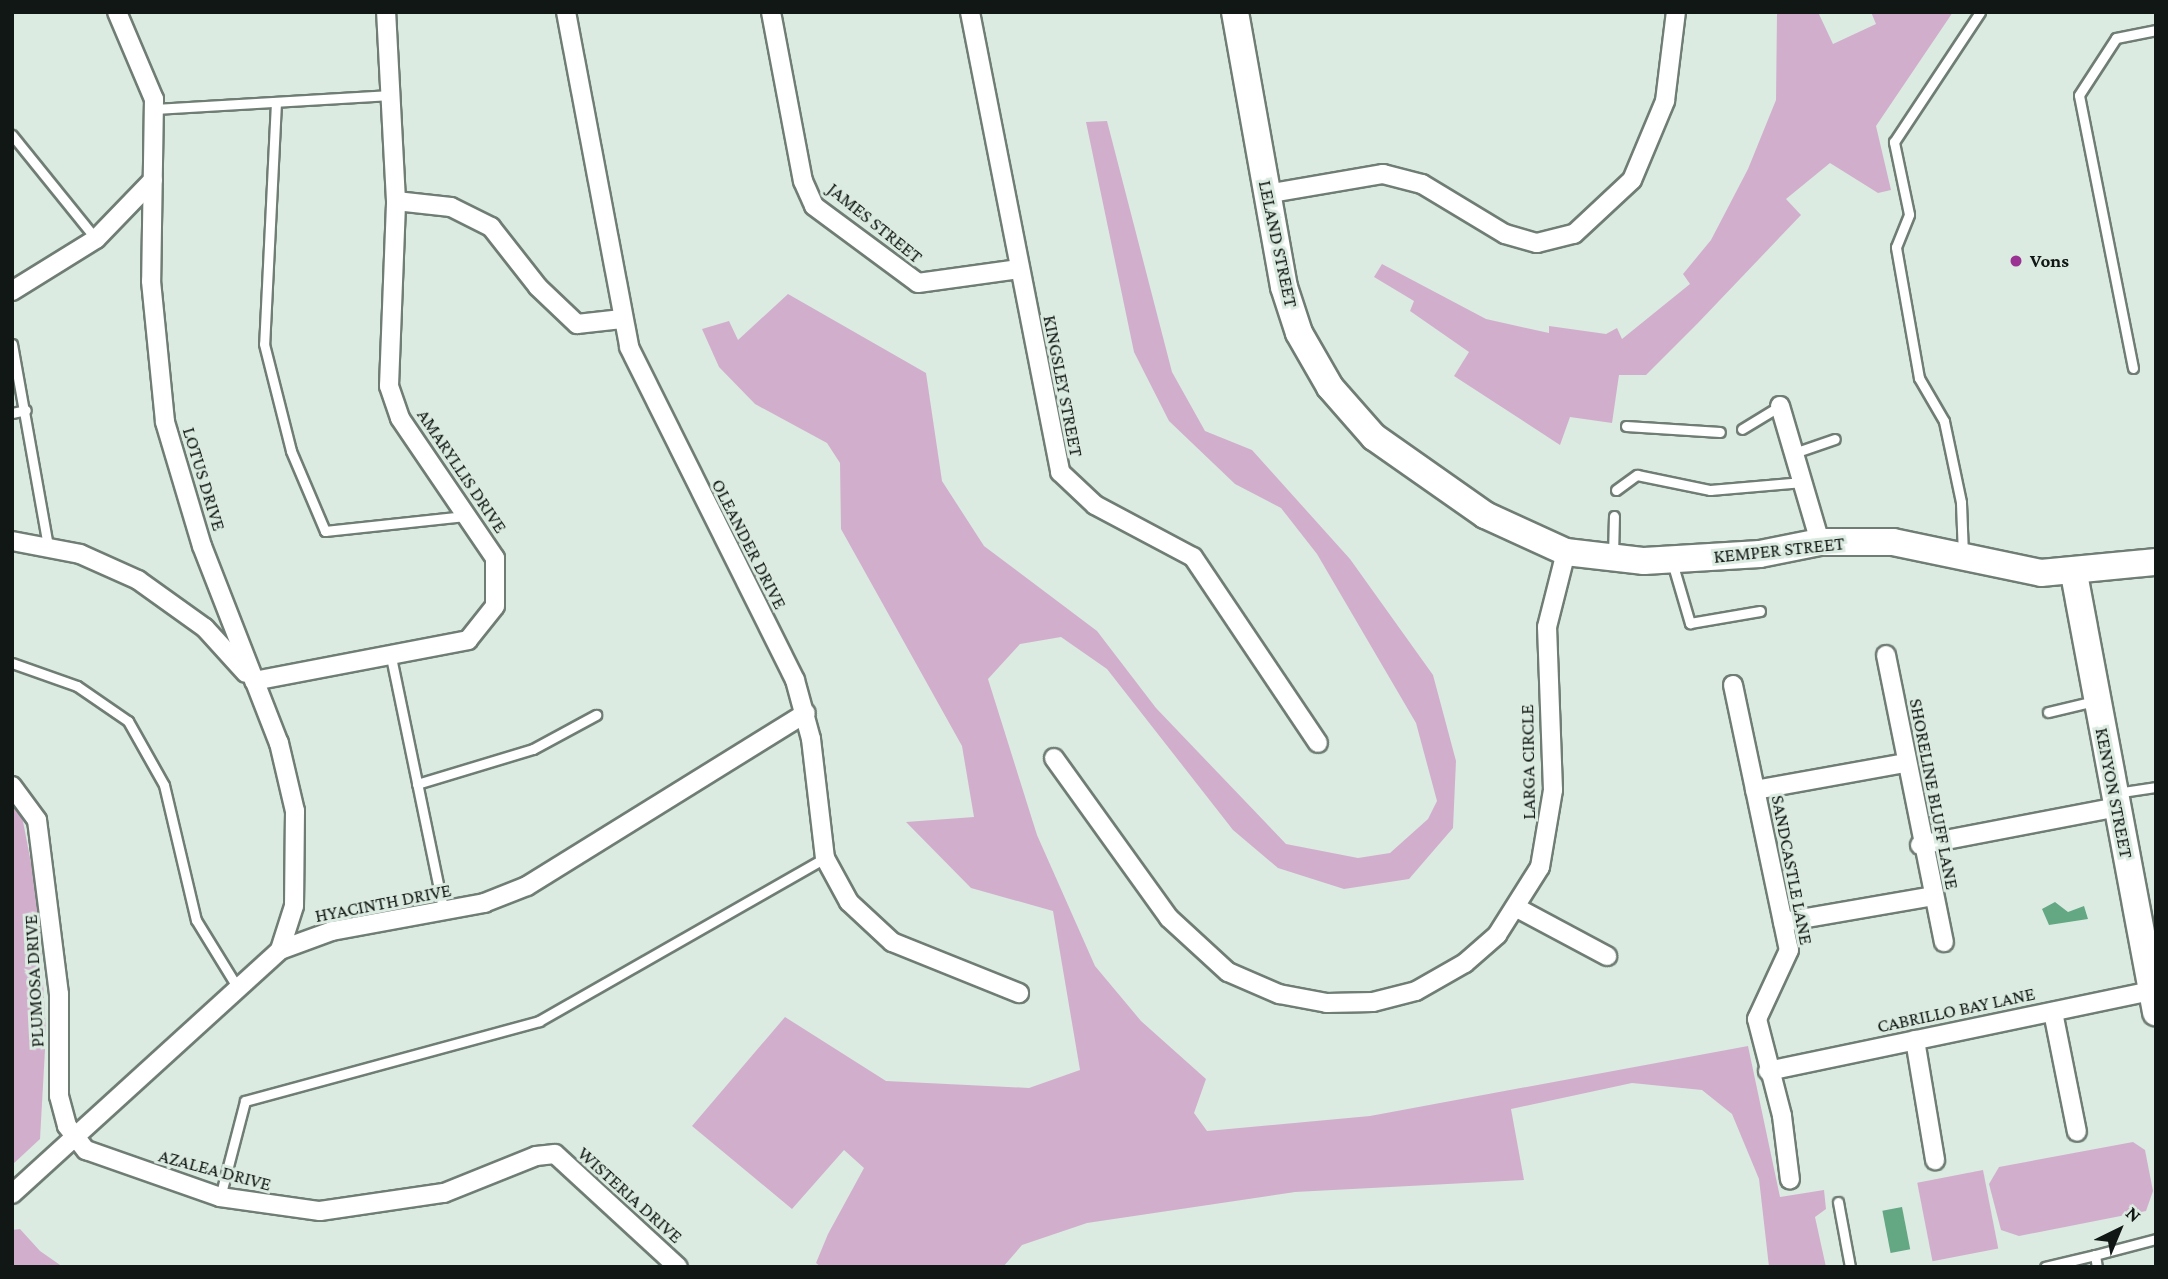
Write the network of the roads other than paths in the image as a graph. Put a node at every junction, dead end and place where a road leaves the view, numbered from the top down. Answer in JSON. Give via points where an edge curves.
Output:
{"nodes":[{"id":1,"x":117,"y":12,"type":"edge"},
{"id":2,"x":386,"y":12,"type":"edge"},
{"id":3,"x":566,"y":12,"type":"edge"},
{"id":4,"x":771,"y":12,"type":"edge"},
{"id":5,"x":970,"y":12,"type":"edge"},
{"id":6,"x":1236,"y":12,"type":"edge"},
{"id":7,"x":1676,"y":12,"type":"edge"},
{"id":8,"x":1980,"y":12,"type":"edge"},
{"id":9,"x":2156,"y":30,"type":"edge"},
{"id":10,"x":392,"y":95,"type":"junction"},
{"id":11,"x":276,"y":102,"type":"junction"},
{"id":12,"x":155,"y":109,"type":"junction"},
{"id":13,"x":12,"y":135,"type":"edge"},
{"id":14,"x":153,"y":180,"type":"junction"},
{"id":15,"x":1266,"y":194,"type":"junction"},
{"id":16,"x":396,"y":201,"type":"junction"},
{"id":17,"x":96,"y":239,"type":"junction"},
{"id":18,"x":1019,"y":269,"type":"junction"},
{"id":19,"x":12,"y":290,"type":"edge"},
{"id":20,"x":622,"y":319,"type":"junction"},
{"id":21,"x":12,"y":344,"type":"edge"},
{"id":22,"x":2133,"y":368,"type":"dead end"},
{"id":23,"x":1780,"y":406,"type":"joint"},
{"id":24,"x":26,"y":410,"type":"junction"},
{"id":25,"x":12,"y":412,"type":"edge"},
{"id":26,"x":1626,"y":426,"type":"dead end"},
{"id":27,"x":1742,"y":429,"type":"dead end"},
{"id":28,"x":1720,"y":432,"type":"dead end"},
{"id":29,"x":1835,"y":439,"type":"dead end"},
{"id":30,"x":1794,"y":453,"type":"junction"},
{"id":31,"x":1803,"y":482,"type":"junction"},
{"id":32,"x":1616,"y":490,"type":"dead end"},
{"id":33,"x":465,"y":516,"type":"junction"},
{"id":34,"x":1614,"y":516,"type":"dead end"},
{"id":35,"x":12,"y":541,"type":"edge"},
{"id":36,"x":1820,"y":542,"type":"junction"},
{"id":37,"x":48,"y":546,"type":"junction"},
{"id":38,"x":1566,"y":552,"type":"junction"},
{"id":39,"x":1963,"y":557,"type":"junction"},
{"id":40,"x":1612,"y":558,"type":"junction"},
{"id":41,"x":1672,"y":560,"type":"junction"},
{"id":42,"x":2156,"y":562,"type":"edge"},
{"id":43,"x":2074,"y":573,"type":"junction"},
{"id":44,"x":1760,"y":611,"type":"dead end"},
{"id":45,"x":1886,"y":655,"type":"dead end"},
{"id":46,"x":391,"y":657,"type":"junction"},
{"id":47,"x":12,"y":663,"type":"edge"},
{"id":48,"x":254,"y":681,"type":"junction"},
{"id":49,"x":1733,"y":685,"type":"dead end"},
{"id":50,"x":2095,"y":701,"type":"junction"},
{"id":51,"x":2048,"y":712,"type":"dead end"},
{"id":52,"x":806,"y":713,"type":"junction"},
{"id":53,"x":596,"y":715,"type":"dead end"},
{"id":54,"x":1318,"y":743,"type":"dead end"},
{"id":55,"x":1054,"y":758,"type":"dead end"},
{"id":56,"x":1905,"y":763,"type":"junction"},
{"id":57,"x":417,"y":784,"type":"junction"},
{"id":58,"x":12,"y":786,"type":"edge"},
{"id":59,"x":2156,"y":787,"type":"edge"},
{"id":60,"x":1755,"y":790,"type":"junction"},
{"id":61,"x":2116,"y":800,"type":"junction"},
{"id":62,"x":1920,"y":845,"type":"junction"},
{"id":63,"x":825,"y":858,"type":"junction"},
{"id":64,"x":1933,"y":896,"type":"junction"},
{"id":65,"x":1520,"y":909,"type":"junction"},
{"id":66,"x":444,"y":912,"type":"junction"},
{"id":67,"x":1783,"y":922,"type":"junction"},
{"id":68,"x":2149,"y":940,"type":"edge"},
{"id":69,"x":1944,"y":942,"type":"dead end"},
{"id":70,"x":280,"y":950,"type":"junction"},
{"id":71,"x":1606,"y":956,"type":"dead end"},
{"id":72,"x":239,"y":990,"type":"junction"},
{"id":73,"x":1019,"y":993,"type":"dead end"},
{"id":74,"x":2154,"y":1001,"type":"edge"},
{"id":75,"x":2053,"y":1012,"type":"junction"},
{"id":76,"x":1915,"y":1040,"type":"junction"},
{"id":77,"x":1768,"y":1071,"type":"junction"},
{"id":78,"x":2077,"y":1132,"type":"dead end"},
{"id":79,"x":75,"y":1139,"type":"junction"},
{"id":80,"x":555,"y":1154,"type":"joint"},
{"id":81,"x":1936,"y":1160,"type":"dead end"},
{"id":82,"x":1790,"y":1180,"type":"dead end"},
{"id":83,"x":12,"y":1194,"type":"edge"},
{"id":84,"x":220,"y":1197,"type":"junction"},
{"id":85,"x":1838,"y":1202,"type":"dead end"},
{"id":86,"x":2156,"y":1239,"type":"edge"},
{"id":87,"x":2095,"y":1255,"type":"junction"},
{"id":88,"x":678,"y":1267,"type":"edge"},
{"id":89,"x":1850,"y":1267,"type":"edge"},
{"id":90,"x":2045,"y":1267,"type":"edge"},
{"id":91,"x":2097,"y":1267,"type":"edge"}],
"edges":[{"from":1,"to":12,"type":"street","name":"LOTUS DRIVE","via":[[146,69]]},
{"from":2,"to":10,"type":"street","name":"AMARYLLIS DRIVE"},
{"from":3,"to":20,"type":"street","name":"OLEANDER DRIVE"},
{"from":4,"to":18,"type":"street","name":"JAMES STREET","via":[[803,181],[814,206],[918,283]]},
{"from":5,"to":18,"type":"street","name":"KINGSLEY STREET"},
{"from":6,"to":15,"type":"street","name":"LELAND STREET"},
{"from":7,"to":15,"type":"street","via":[[1665,101],[1632,180],[1574,234],[1537,243],[1504,234],[1422,184],[1383,174]]},
{"from":8,"to":39,"type":"lane","via":[[1894,142],[1909,214],[1896,247],[1919,378],[1947,435],[1961,502]]},
{"from":9,"to":22,"type":"lane","via":[[2116,38],[2079,94]]},
{"from":10,"to":11,"type":"lane"},
{"from":10,"to":16,"type":"street","name":"AMARYLLIS DRIVE"},
{"from":11,"to":12,"type":"lane"},
{"from":11,"to":33,"type":"lane","via":[[264,344],[291,451],[325,531]]},
{"from":12,"to":14,"type":"street","name":"LOTUS DRIVE"},
{"from":13,"to":17,"type":"lane"},
{"from":14,"to":17,"type":"street"},
{"from":14,"to":48,"type":"street","name":"LOTUS DRIVE","via":[[153,338],[165,422]]},
{"from":15,"to":38,"type":"street","name":"LELAND STREET","via":[[1299,333],[1352,415],[1396,456],[1485,515]]},
{"from":16,"to":20,"type":"street","via":[[451,207],[491,227],[538,288],[577,324]]},
{"from":16,"to":33,"type":"street","name":"AMARYLLIS DRIVE","via":[[389,386],[400,418]]},
{"from":17,"to":19,"type":"street"},
{"from":18,"to":54,"type":"street","name":"KINGSLEY STREET","via":[[1055,460],[1067,483],[1194,557]]},
{"from":20,"to":52,"type":"street","name":"OLEANDER DRIVE","via":[[640,375]]},
{"from":21,"to":24,"type":"lane"},
{"from":23,"to":27,"type":"lane"},
{"from":23,"to":30,"type":"street"},
{"from":24,"to":25,"type":"lane"},
{"from":24,"to":37,"type":"lane"},
{"from":26,"to":28,"type":"lane"},
{"from":29,"to":30,"type":"lane"},
{"from":30,"to":31,"type":"street"},
{"from":31,"to":32,"type":"lane","via":[[1710,489],[1637,475]]},
{"from":31,"to":36,"type":"street"},
{"from":33,"to":46,"type":"street","name":"AMARYLLIS DRIVE","via":[[495,558],[500,581],[485,626],[468,640]]},
{"from":34,"to":40,"type":"lane"},
{"from":35,"to":37,"type":"street"},
{"from":36,"to":39,"type":"street","name":"KEMPER STREET","via":[[1893,542]]},
{"from":36,"to":41,"type":"street","name":"KEMPER STREET"},
{"from":37,"to":48,"type":"street","via":[[107,565],[168,598]]},
{"from":38,"to":40,"type":"street","name":"KEMPER STREET"},
{"from":38,"to":65,"type":"street","name":"LARGA CIRCLE","via":[[1547,627],[1549,840]]},
{"from":39,"to":43,"type":"street","name":"KEMPER STREET"},
{"from":40,"to":41,"type":"street","name":"KEMPER STREET"},
{"from":41,"to":44,"type":"lane","via":[[1690,623]]},
{"from":42,"to":43,"type":"street","name":"KEMPER STREET"},
{"from":43,"to":50,"type":"street","name":"KENYON STREET"},
{"from":45,"to":56,"type":"street","name":"SHORELINE BLUFF LANE"},
{"from":46,"to":48,"type":"street","name":"AMARYLLIS DRIVE"},
{"from":46,"to":57,"type":"lane"},
{"from":47,"to":72,"type":"lane","via":[[77,686],[128,721],[164,785],[197,920]]},
{"from":48,"to":70,"type":"street","name":"LOTUS DRIVE","via":[[279,743],[295,811],[294,906]]},
{"from":49,"to":60,"type":"street","name":"SANDCASTLE LANE"},
{"from":50,"to":51,"type":"lane"},
{"from":50,"to":61,"type":"street","name":"KENYON STREET"},
{"from":52,"to":63,"type":"street","name":"OLEANDER DRIVE"},
{"from":52,"to":66,"type":"street","name":"HYACINTH DRIVE","via":[[527,886]]},
{"from":53,"to":57,"type":"lane","via":[[533,749]]},
{"from":55,"to":65,"type":"street","name":"LARGA CIRCLE","via":[[1185,937],[1228,972],[1279,995],[1342,1004],[1404,995],[1465,963]]},
{"from":56,"to":60,"type":"street"},
{"from":56,"to":62,"type":"street","name":"SHORELINE BLUFF LANE"},
{"from":57,"to":66,"type":"lane"},
{"from":58,"to":79,"type":"street","name":"PLUMOSA DRIVE","via":[[33,809],[46,868],[59,994],[59,1096]]},
{"from":59,"to":61,"type":"lane"},
{"from":60,"to":67,"type":"street","name":"SANDCASTLE LANE"},
{"from":61,"to":62,"type":"street"},
{"from":61,"to":68,"type":"street","name":"KENYON STREET"},
{"from":62,"to":64,"type":"street","name":"SHORELINE BLUFF LANE"},
{"from":63,"to":73,"type":"street","name":"OLEANDER DRIVE","via":[[849,902],[892,943]]},
{"from":63,"to":84,"type":"lane","via":[[539,1021],[245,1101]]},
{"from":64,"to":67,"type":"street"},
{"from":64,"to":69,"type":"street","name":"SHORELINE BLUFF LANE"},
{"from":65,"to":71,"type":"street"},
{"from":66,"to":70,"type":"street","name":"HYACINTH DRIVE","via":[[332,931]]},
{"from":67,"to":77,"type":"street","name":"SANDCASTLE LANE","via":[[1789,950],[1784,970],[1757,1019]]},
{"from":68,"to":74,"type":"street","name":"KENYON STREET"},
{"from":70,"to":72,"type":"street","name":"HYACINTH DRIVE"},
{"from":72,"to":79,"type":"street","name":"HYACINTH DRIVE"},
{"from":74,"to":75,"type":"street","name":"CABRILLO BAY LANE"},
{"from":75,"to":76,"type":"street","name":"CABRILLO BAY LANE"},
{"from":75,"to":78,"type":"street"},
{"from":76,"to":77,"type":"street","name":"CABRILLO BAY LANE"},
{"from":76,"to":81,"type":"street"},
{"from":77,"to":82,"type":"street","name":"SANDCASTLE LANE","via":[[1782,1115]]},
{"from":79,"to":83,"type":"street","name":"HYACINTH DRIVE"},
{"from":79,"to":84,"type":"street","name":"AZALEA DRIVE","via":[[101,1158]]},
{"from":80,"to":84,"type":"street","name":"AZALEA DRIVE","via":[[536,1156],[444,1194],[361,1209],[300,1210]]},
{"from":80,"to":88,"type":"street","name":"WISTERIA DRIVE"},
{"from":85,"to":89,"type":"lane"},
{"from":86,"to":87,"type":"lane"},
{"from":87,"to":90,"type":"lane"},
{"from":87,"to":91,"type":"lane"}]}
